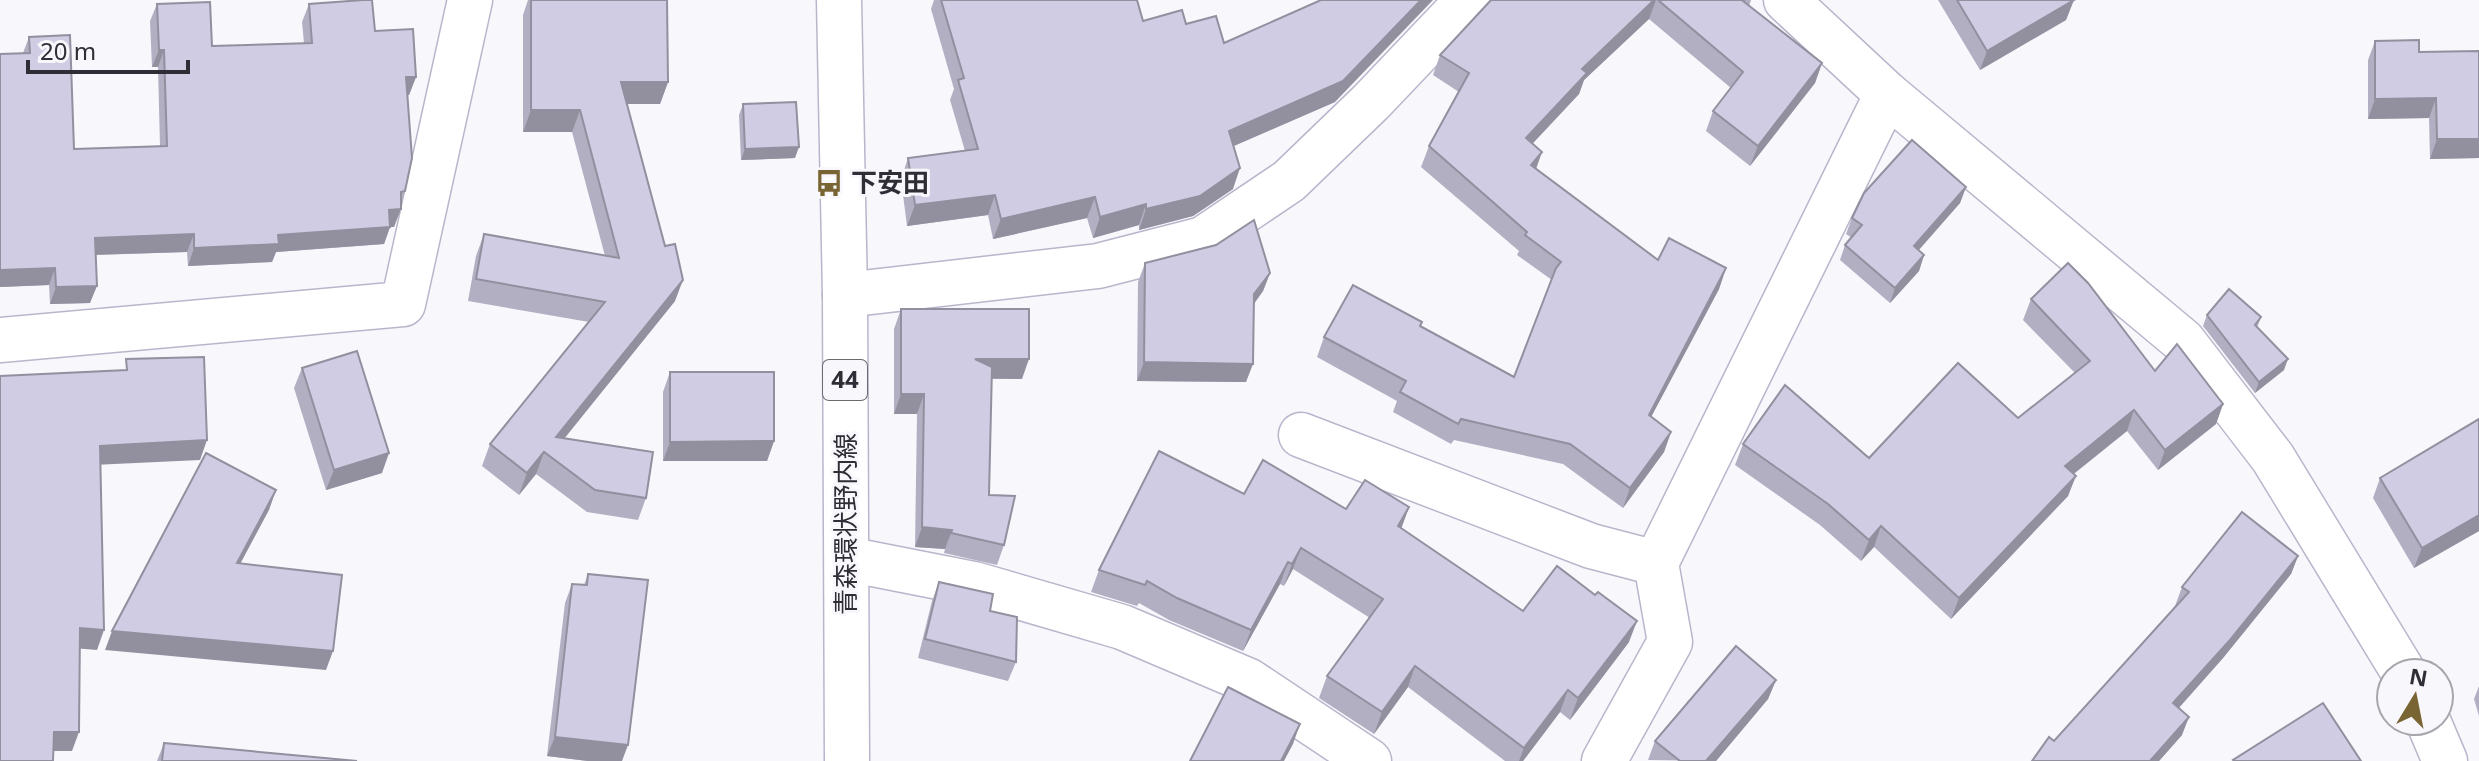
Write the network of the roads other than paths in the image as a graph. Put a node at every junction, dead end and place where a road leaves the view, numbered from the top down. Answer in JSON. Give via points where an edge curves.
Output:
{"nodes":[{"id":1,"x":470,"y":0,"type":"edge"},
{"id":2,"x":839,"y":0,"type":"edge"},
{"id":3,"x":1468,"y":0,"type":"edge"},
{"id":4,"x":1786,"y":0,"type":"edge"},
{"id":5,"x":1887,"y":94,"type":"junction"},
{"id":6,"x":845,"y":295,"type":"junction"},
{"id":7,"x":0,"y":340,"type":"edge"},
{"id":8,"x":1301,"y":435,"type":"dead end"},
{"id":9,"x":847,"y":559,"type":"junction"},
{"id":10,"x":1656,"y":563,"type":"junction"},
{"id":11,"x":2394,"y":657,"type":"edge"},
{"id":12,"x":2435,"y":737,"type":"edge"},
{"id":13,"x":847,"y":761,"type":"edge"},
{"id":14,"x":1369,"y":761,"type":"edge"},
{"id":15,"x":1604,"y":761,"type":"edge"},
{"id":16,"x":2445,"y":761,"type":"edge"}],
"edges":[{"from":1,"to":7,"type":"street","via":[[403,304]]},
{"from":2,"to":6,"type":"street","name":"青森環状野内線","number":"44"},
{"from":3,"to":6,"type":"street","via":[[1289,181],[1203,239],[1098,266]]},
{"from":4,"to":5,"type":"street"},
{"from":5,"to":10,"type":"street"},
{"from":5,"to":11,"type":"street","via":[[2183,341],[2273,458]]},
{"from":6,"to":9,"type":"street","name":"青森環状野内線","number":"44"},
{"from":8,"to":10,"type":"street","via":[[1591,546]]},
{"from":9,"to":13,"type":"street","name":"青森環状野内線","number":"44"},
{"from":9,"to":14,"type":"street","via":[[974,584],[1122,627],[1249,681]]},
{"from":10,"to":15,"type":"street","via":[[1670,642]]},
{"from":12,"to":16,"type":"street"}]}
